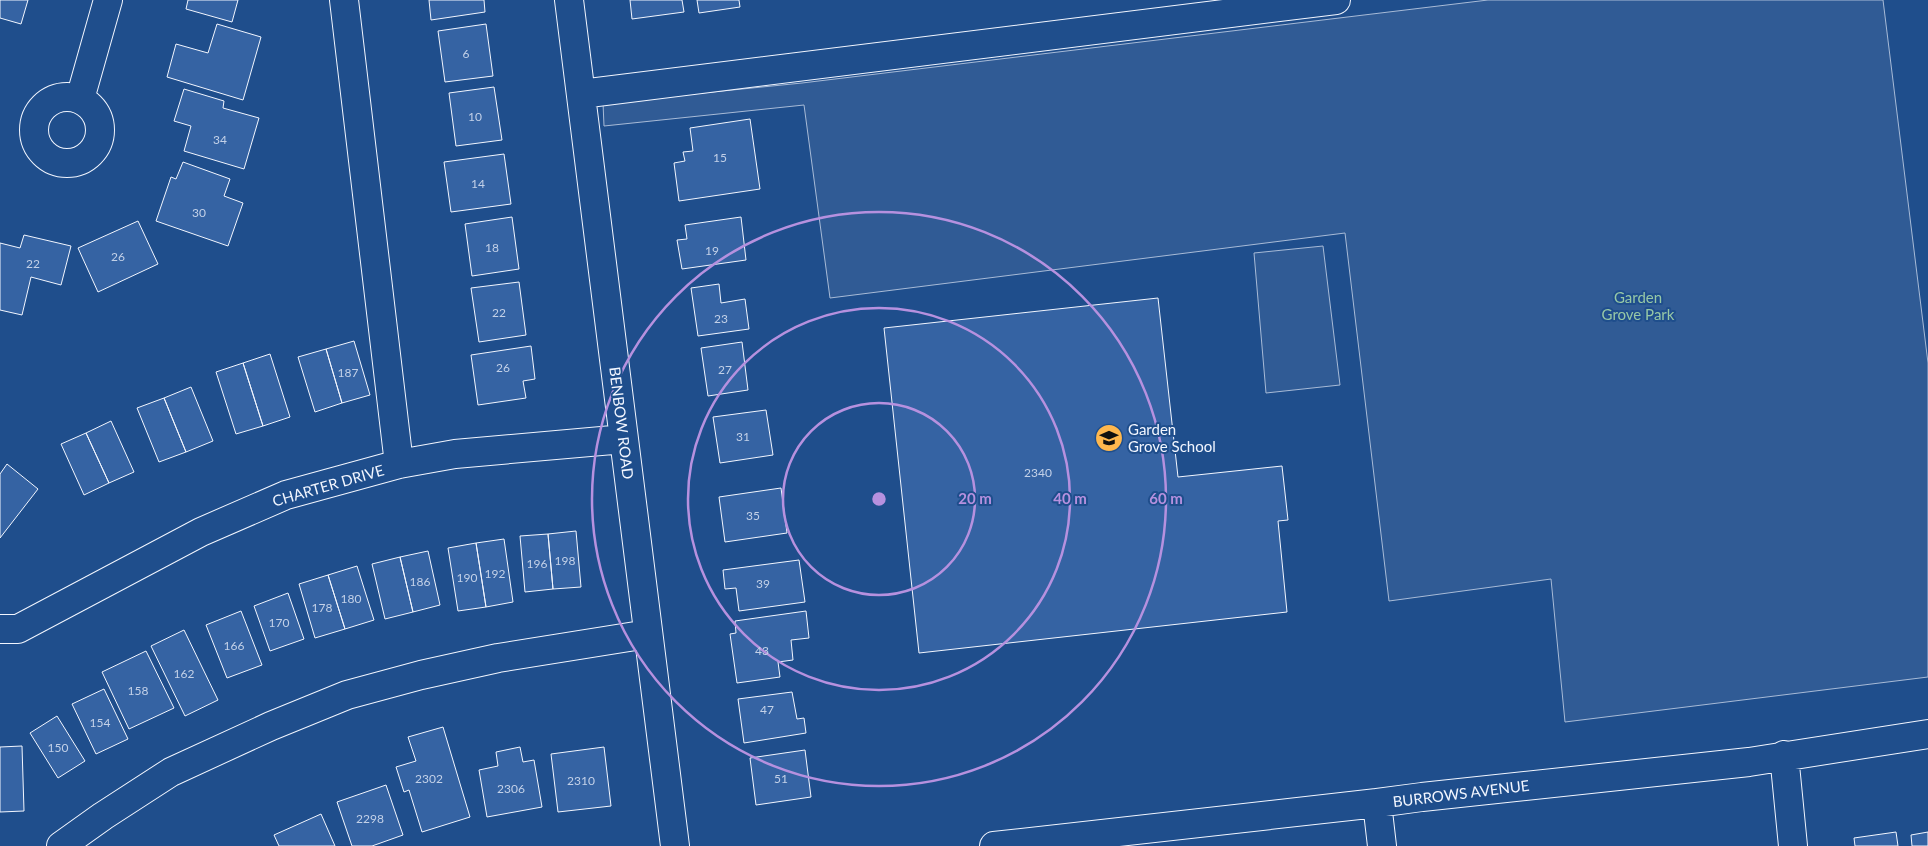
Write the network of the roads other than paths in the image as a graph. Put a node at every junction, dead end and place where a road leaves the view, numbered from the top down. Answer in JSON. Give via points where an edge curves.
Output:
{"nodes":[{"id":1,"x":108,"y":0,"type":"edge"},
{"id":2,"x":344,"y":0,"type":"edge"},
{"id":3,"x":569,"y":0,"type":"edge"},
{"id":4,"x":1336,"y":0,"type":"edge"},
{"id":5,"x":581,"y":94,"type":"junction"},
{"id":6,"x":80,"y":99,"type":"dead end"},
{"id":7,"x":624,"y":439,"type":"junction"},
{"id":8,"x":399,"y":464,"type":"junction"},
{"id":9,"x":0,"y":629,"type":"edge"},
{"id":10,"x":648,"y":634,"type":"junction"},
{"id":11,"x":1928,"y":734,"type":"edge"},
{"id":12,"x":1784,"y":755,"type":"junction"},
{"id":13,"x":1377,"y":803,"type":"junction"},
{"id":14,"x":61,"y":846,"type":"edge"},
{"id":15,"x":675,"y":846,"type":"edge"},
{"id":16,"x":994,"y":846,"type":"edge"},
{"id":17,"x":1382,"y":846,"type":"edge"},
{"id":18,"x":1793,"y":846,"type":"edge"}],
"edges":[{"from":1,"to":6,"type":"street"},
{"from":2,"to":8,"type":"street"},
{"from":3,"to":5,"type":"street","name":"BENBOW ROAD"},
{"from":4,"to":5,"type":"street"},
{"from":5,"to":7,"type":"street","name":"BENBOW ROAD"},
{"from":7,"to":8,"type":"street","name":"CHARTER DRIVE","via":[[456,454]]},
{"from":7,"to":10,"type":"street","name":"BENBOW ROAD"},
{"from":8,"to":9,"type":"street","name":"CHARTER DRIVE","via":[[286,495],[201,532],[18,629]]},
{"from":10,"to":14,"type":"street","via":[[498,658],[347,695],[171,772]]},
{"from":10,"to":15,"type":"street","name":"BENBOW ROAD"},
{"from":11,"to":12,"type":"street","name":"BURROWS AVENUE"},
{"from":12,"to":13,"type":"street","name":"BURROWS AVENUE","via":[[1748,762]]},
{"from":12,"to":18,"type":"street"},
{"from":13,"to":16,"type":"street","name":"BURROWS AVENUE"},
{"from":13,"to":17,"type":"street"}]}
